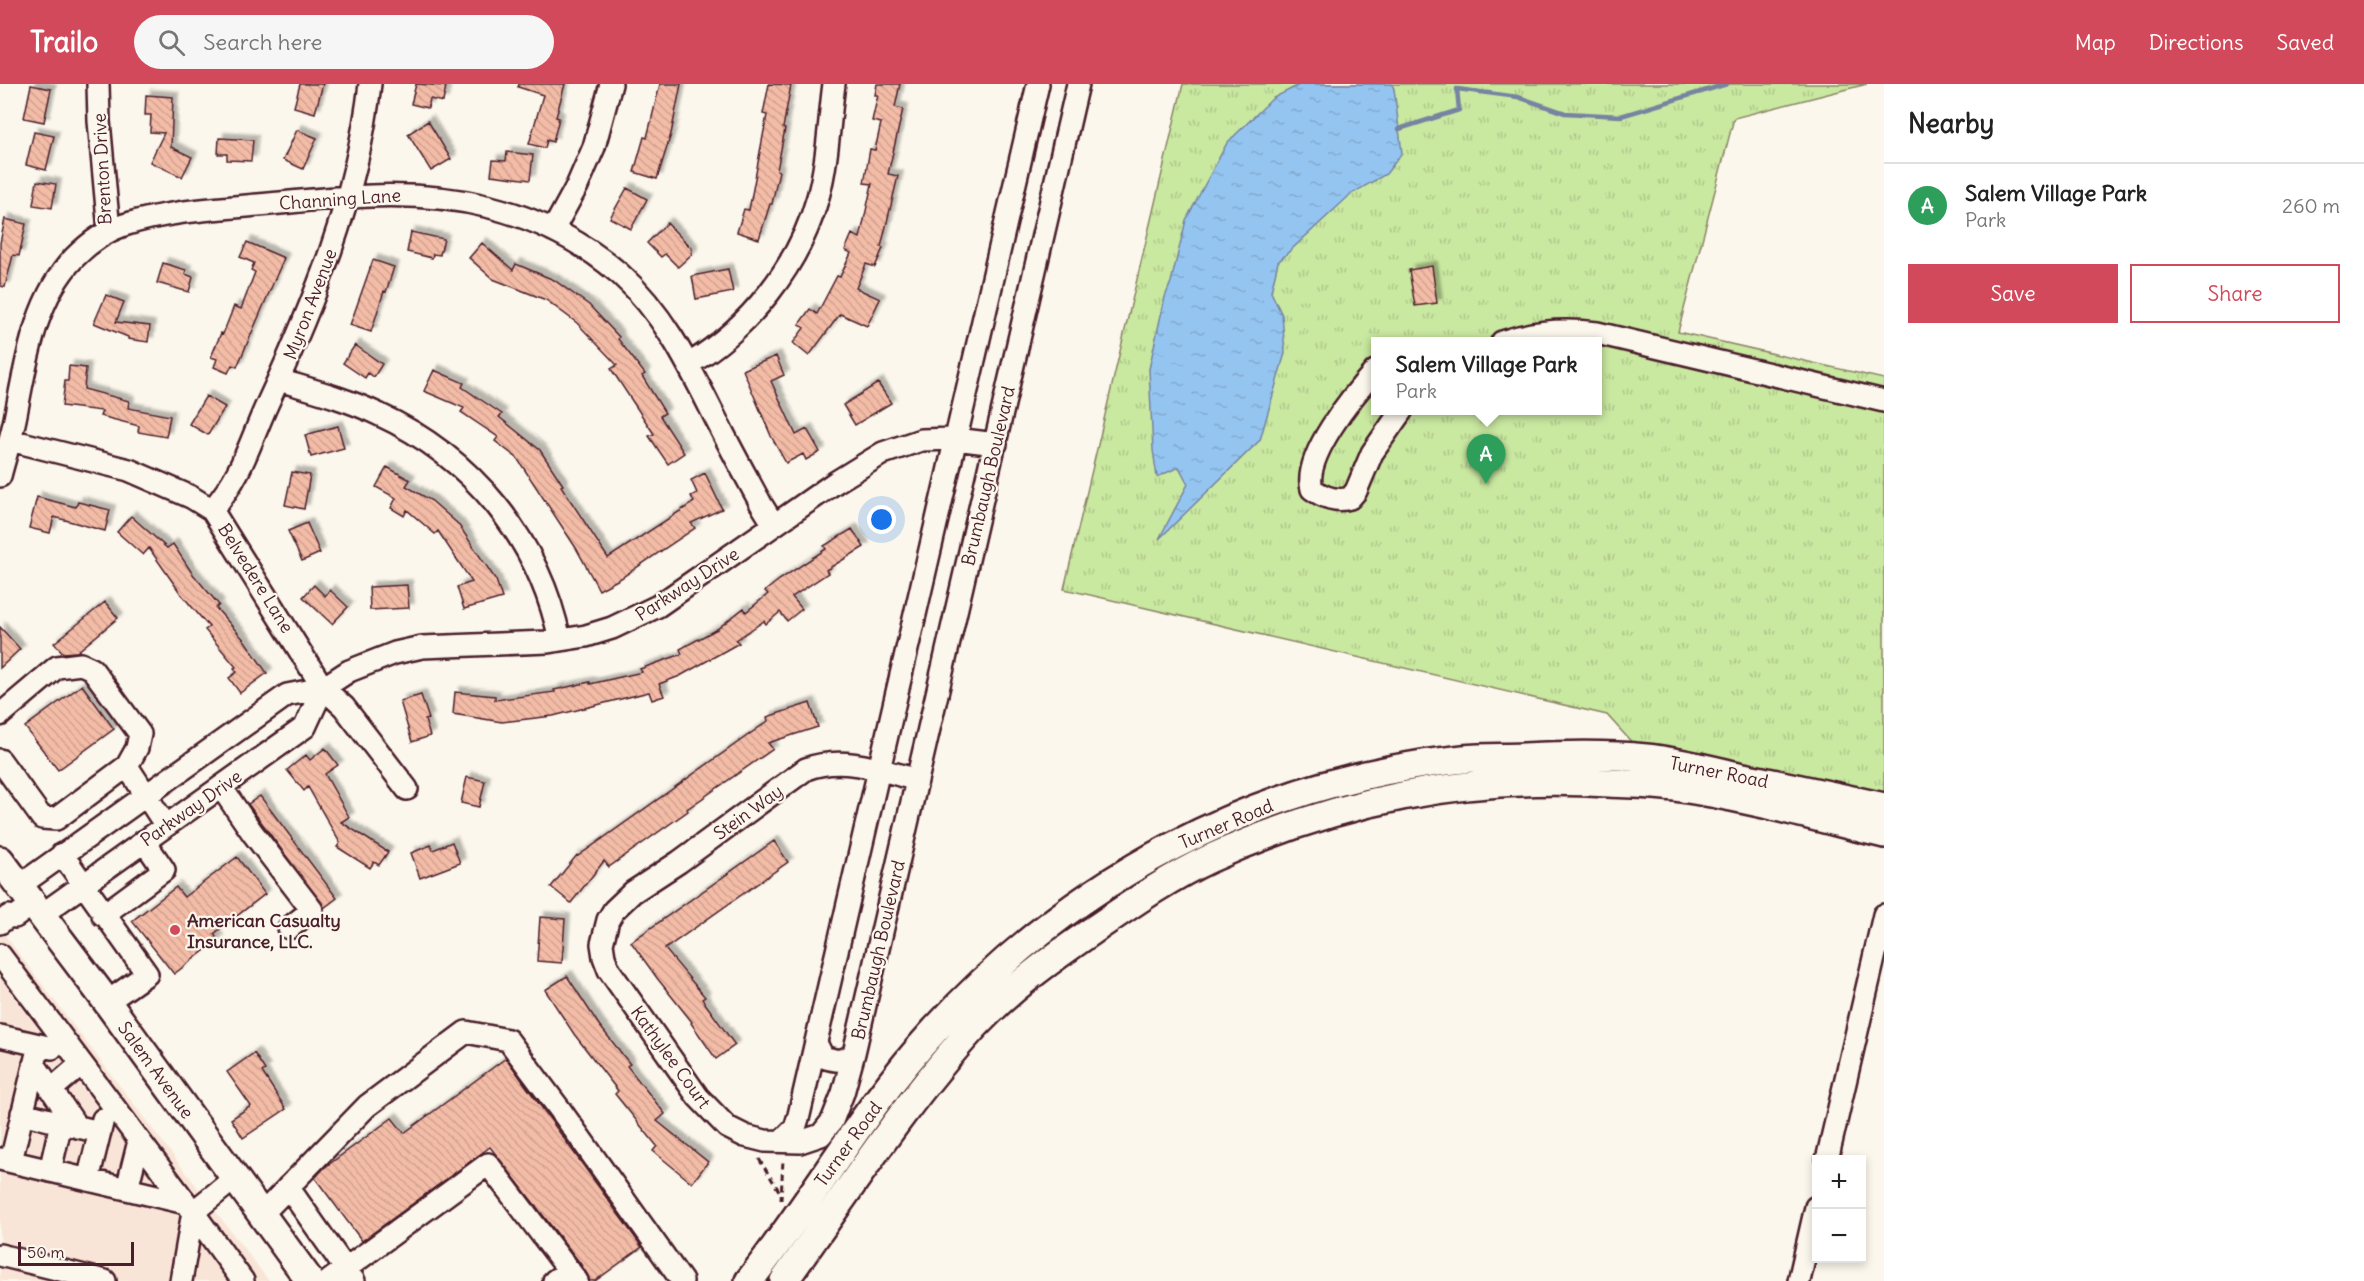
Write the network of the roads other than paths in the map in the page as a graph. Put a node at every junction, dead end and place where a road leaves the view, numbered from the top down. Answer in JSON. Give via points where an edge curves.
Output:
{"nodes":[{"id":1,"x":98,"y":84,"type":"edge"},
{"id":2,"x":370,"y":84,"type":"edge"},
{"id":3,"x":611,"y":84,"type":"edge"},
{"id":4,"x":834,"y":84,"type":"edge"},
{"id":5,"x":1038,"y":84,"type":"edge"},
{"id":6,"x":1078,"y":84,"type":"edge"},
{"id":7,"x":348,"y":197,"type":"junction"},
{"id":8,"x":554,"y":230,"type":"junction"},
{"id":9,"x":109,"y":231,"type":"junction"},
{"id":10,"x":1520,"y":337,"type":"edge"},
{"id":11,"x":689,"y":364,"type":"junction"},
{"id":12,"x":1371,"y":376,"type":"edge"},
{"id":13,"x":279,"y":380,"type":"junction"},
{"id":14,"x":1884,"y":401,"type":"edge"},
{"id":15,"x":1399,"y":415,"type":"edge"},
{"id":16,"x":955,"y":439,"type":"junction"},
{"id":17,"x":10,"y":440,"type":"junction"},
{"id":18,"x":996,"y":444,"type":"junction"},
{"id":19,"x":0,"y":477,"type":"edge"},
{"id":20,"x":213,"y":510,"type":"junction"},
{"id":21,"x":774,"y":525,"type":"junction"},
{"id":22,"x":560,"y":640,"type":"junction"},
{"id":23,"x":323,"y":688,"type":"junction"},
{"id":24,"x":0,"y":715,"type":"edge"},
{"id":25,"x":0,"y":760,"type":"edge"},
{"id":26,"x":128,"y":766,"type":"junction"},
{"id":27,"x":879,"y":769,"type":"junction"},
{"id":28,"x":917,"y":780,"type":"junction"},
{"id":29,"x":222,"y":787,"type":"junction"},
{"id":30,"x":407,"y":789,"type":"dead end"},
{"id":31,"x":146,"y":796,"type":"junction"},
{"id":32,"x":1884,"y":807,"type":"edge"},
{"id":33,"x":166,"y":826,"type":"junction"},
{"id":34,"x":1884,"y":834,"type":"edge"},
{"id":35,"x":144,"y":842,"type":"junction"},
{"id":36,"x":62,"y":854,"type":"junction"},
{"id":37,"x":0,"y":860,"type":"edge"},
{"id":38,"x":84,"y":884,"type":"junction"},
{"id":39,"x":22,"y":909,"type":"edge"},
{"id":40,"x":103,"y":915,"type":"junction"},
{"id":41,"x":1884,"y":915,"type":"edge"},
{"id":42,"x":289,"y":928,"type":"dead end"},
{"id":43,"x":604,"y":929,"type":"joint"},
{"id":44,"x":0,"y":935,"type":"edge"},
{"id":45,"x":0,"y":955,"type":"edge"},
{"id":46,"x":107,"y":1002,"type":"junction"},
{"id":47,"x":0,"y":1036,"type":"edge"},
{"id":48,"x":816,"y":1042,"type":"junction"},
{"id":49,"x":854,"y":1053,"type":"junction"},
{"id":50,"x":36,"y":1055,"type":"junction"},
{"id":51,"x":77,"y":1059,"type":"junction"},
{"id":52,"x":51,"y":1090,"type":"junction"},
{"id":53,"x":108,"y":1100,"type":"junction"},
{"id":54,"x":22,"y":1113,"type":"junction"},
{"id":55,"x":69,"y":1125,"type":"junction"},
{"id":56,"x":100,"y":1132,"type":"junction"},
{"id":57,"x":783,"y":1140,"type":"junction"},
{"id":58,"x":139,"y":1141,"type":"junction"},
{"id":59,"x":1828,"y":1155,"type":"edge"},
{"id":60,"x":5,"y":1160,"type":"edge"},
{"id":61,"x":50,"y":1171,"type":"junction"},
{"id":62,"x":235,"y":1178,"type":"junction"},
{"id":63,"x":88,"y":1180,"type":"junction"},
{"id":64,"x":288,"y":1187,"type":"junction"},
{"id":65,"x":127,"y":1189,"type":"junction"},
{"id":66,"x":189,"y":1208,"type":"junction"},
{"id":67,"x":1816,"y":1209,"type":"edge"},
{"id":68,"x":262,"y":1215,"type":"junction"},
{"id":69,"x":0,"y":1255,"type":"edge"},
{"id":70,"x":225,"y":1257,"type":"junction"},
{"id":71,"x":343,"y":1277,"type":"edge"},
{"id":72,"x":567,"y":1278,"type":"edge"},
{"id":73,"x":105,"y":1281,"type":"edge"},
{"id":74,"x":181,"y":1281,"type":"edge"},
{"id":75,"x":220,"y":1281,"type":"edge"},
{"id":76,"x":243,"y":1281,"type":"edge"},
{"id":77,"x":310,"y":1281,"type":"edge"},
{"id":78,"x":682,"y":1281,"type":"edge"},
{"id":79,"x":749,"y":1281,"type":"edge"},
{"id":80,"x":784,"y":1281,"type":"edge"},
{"id":81,"x":1799,"y":1281,"type":"edge"}],
"edges":[{"from":1,"to":9,"type":"street","name":"Brenton Drive"},
{"from":2,"to":7,"type":"street","name":"Myron Avenue"},
{"from":3,"to":8,"type":"street","via":[[594,147]]},
{"from":4,"to":11,"type":"street","via":[[817,200],[791,259],[745,320]]},
{"from":5,"to":16,"type":"street"},
{"from":6,"to":18,"type":"street","name":"Brumbaugh Boulevard"},
{"from":7,"to":8,"type":"street","name":"Channing Lane","via":[[400,194],[453,199],[491,207]]},
{"from":7,"to":9,"type":"street","name":"Channing Lane","via":[[188,212]]},
{"from":7,"to":13,"type":"street","name":"Myron Avenue","via":[[326,267]]},
{"from":8,"to":11,"type":"street","name":"Channing Lane","via":[[596,254],[640,293],[666,325]]},
{"from":9,"to":17,"type":"street","name":"Brenton Drive","via":[[73,259],[48,297],[29,352]]},
{"from":10,"to":14,"type":"street","via":[[1559,331],[1597,333]]},
{"from":11,"to":21,"type":"street","name":"Channing Lane"},
{"from":12,"to":15,"type":"street","via":[[1323,440],[1310,475],[1312,489],[1336,499],[1350,498],[1372,453]]},
{"from":13,"to":20,"type":"street","name":"Myron Avenue","via":[[238,474]]},
{"from":13,"to":22,"type":"street","via":[[380,414],[445,453],[468,473],[490,496],[530,554],[554,610]]},
{"from":16,"to":18,"type":"street","name":"Parkway Drive"},
{"from":16,"to":21,"type":"street","name":"Parkway Drive","via":[[921,440],[883,453]]},
{"from":16,"to":27,"type":"street"},
{"from":17,"to":19,"type":"street","name":"Brenton Drive"},
{"from":17,"to":20,"type":"street","name":"Belvedere Lane","via":[[129,470]]},
{"from":18,"to":28,"type":"street","name":"Brumbaugh Boulevard"},
{"from":20,"to":23,"type":"street","name":"Belvedere Lane"},
{"from":21,"to":22,"type":"street","name":"Parkway Drive","via":[[638,617],[586,636]]},
{"from":22,"to":23,"type":"street","name":"Parkway Drive","via":[[395,652],[348,671]]},
{"from":23,"to":29,"type":"street","name":"Parkway Drive","via":[[305,726]]},
{"from":23,"to":30,"type":"street","name":"Belvedere Lane","via":[[355,720]]},
{"from":23,"to":31,"type":"street","name":"Parkway Drive","via":[[286,695]]},
{"from":24,"to":26,"type":"street","via":[[57,668],[81,664],[92,669],[140,734]]},
{"from":25,"to":26,"type":"street","via":[[42,818],[56,819]]},
{"from":26,"to":31,"type":"street"},
{"from":27,"to":28,"type":"street","name":"Stein Way"},
{"from":27,"to":43,"type":"street","name":"Stein Way","via":[[833,762],[807,769],[633,892],[614,910]]},
{"from":27,"to":48,"type":"street"},
{"from":28,"to":49,"type":"street","name":"Brumbaugh Boulevard"},
{"from":29,"to":33,"type":"street","name":"Parkway Drive"},
{"from":29,"to":42,"type":"street","via":[[312,910]]},
{"from":31,"to":33,"type":"street"},
{"from":31,"to":36,"type":"street","name":"Parkway Drive"},
{"from":32,"to":79,"type":"main road","name":"Turner Road","via":[[1647,758],[1550,756],[1463,759],[1381,773],[1307,790],[1227,820],[1090,894],[1029,939],[980,986],[897,1075]]},
{"from":33,"to":35,"type":"street","name":"Parkway Drive"},
{"from":34,"to":80,"type":"main road","name":"Turner Road","via":[[1673,786],[1586,781],[1507,781],[1421,791],[1350,807],[1283,829],[1207,860],[1145,894],[1024,980],[977,1024],[937,1070]]},
{"from":35,"to":38,"type":"street","name":"Parkway Drive"},
{"from":35,"to":40,"type":"street","via":[[164,870]]},
{"from":36,"to":38,"type":"street"},
{"from":36,"to":39,"type":"street","name":"Parkway Drive"},
{"from":37,"to":39,"type":"main road","name":"Salem Avenue"},
{"from":38,"to":39,"type":"street","name":"Parkway Drive"},
{"from":38,"to":40,"type":"street"},
{"from":39,"to":44,"type":"street"},
{"from":39,"to":46,"type":"main road","name":"Salem Avenue"},
{"from":40,"to":46,"type":"street","via":[[147,974]]},
{"from":41,"to":59,"type":"street"},
{"from":43,"to":57,"type":"street","name":"Kathylee Court","via":[[602,944],[609,970],[698,1097],[727,1127],[765,1141]]},
{"from":45,"to":51,"type":"street"},
{"from":46,"to":62,"type":"main road","name":"Salem Avenue"},
{"from":47,"to":50,"type":"street"},
{"from":48,"to":49,"type":"street","name":"Brumbaugh Boulevard","via":[[823,1057],[836,1061],[846,1060]]},
{"from":48,"to":57,"type":"street","via":[[795,1128]]},
{"from":49,"to":57,"type":"street","name":"Kathylee Court","via":[[832,1121],[821,1135],[800,1142]]},
{"from":50,"to":51,"type":"street"},
{"from":50,"to":52,"type":"street"},
{"from":50,"to":54,"type":"street"},
{"from":51,"to":52,"type":"street"},
{"from":51,"to":53,"type":"street"},
{"from":52,"to":55,"type":"street"},
{"from":53,"to":56,"type":"street"},
{"from":53,"to":58,"type":"street"},
{"from":54,"to":55,"type":"street"},
{"from":54,"to":60,"type":"street"},
{"from":55,"to":56,"type":"street"},
{"from":55,"to":61,"type":"street"},
{"from":56,"to":63,"type":"street"},
{"from":58,"to":65,"type":"street"},
{"from":58,"to":66,"type":"street"},
{"from":60,"to":61,"type":"street"},
{"from":61,"to":63,"type":"street"},
{"from":62,"to":66,"type":"street"},
{"from":62,"to":68,"type":"main road","name":"Salem Avenue"},
{"from":63,"to":65,"type":"street"},
{"from":64,"to":68,"type":"street"},
{"from":64,"to":71,"type":"street"},
{"from":64,"to":78,"type":"street","via":[[367,1106],[466,1032],[508,1040]]},
{"from":65,"to":66,"type":"street"},
{"from":66,"to":70,"type":"street"},
{"from":66,"to":74,"type":"street"},
{"from":67,"to":81,"type":"street"},
{"from":68,"to":77,"type":"main road","name":"Salem Avenue"},
{"from":69,"to":73,"type":"street"},
{"from":70,"to":75,"type":"street"},
{"from":70,"to":76,"type":"street"},
{"from":71,"to":72,"type":"street","via":[[488,1164]]}]}
